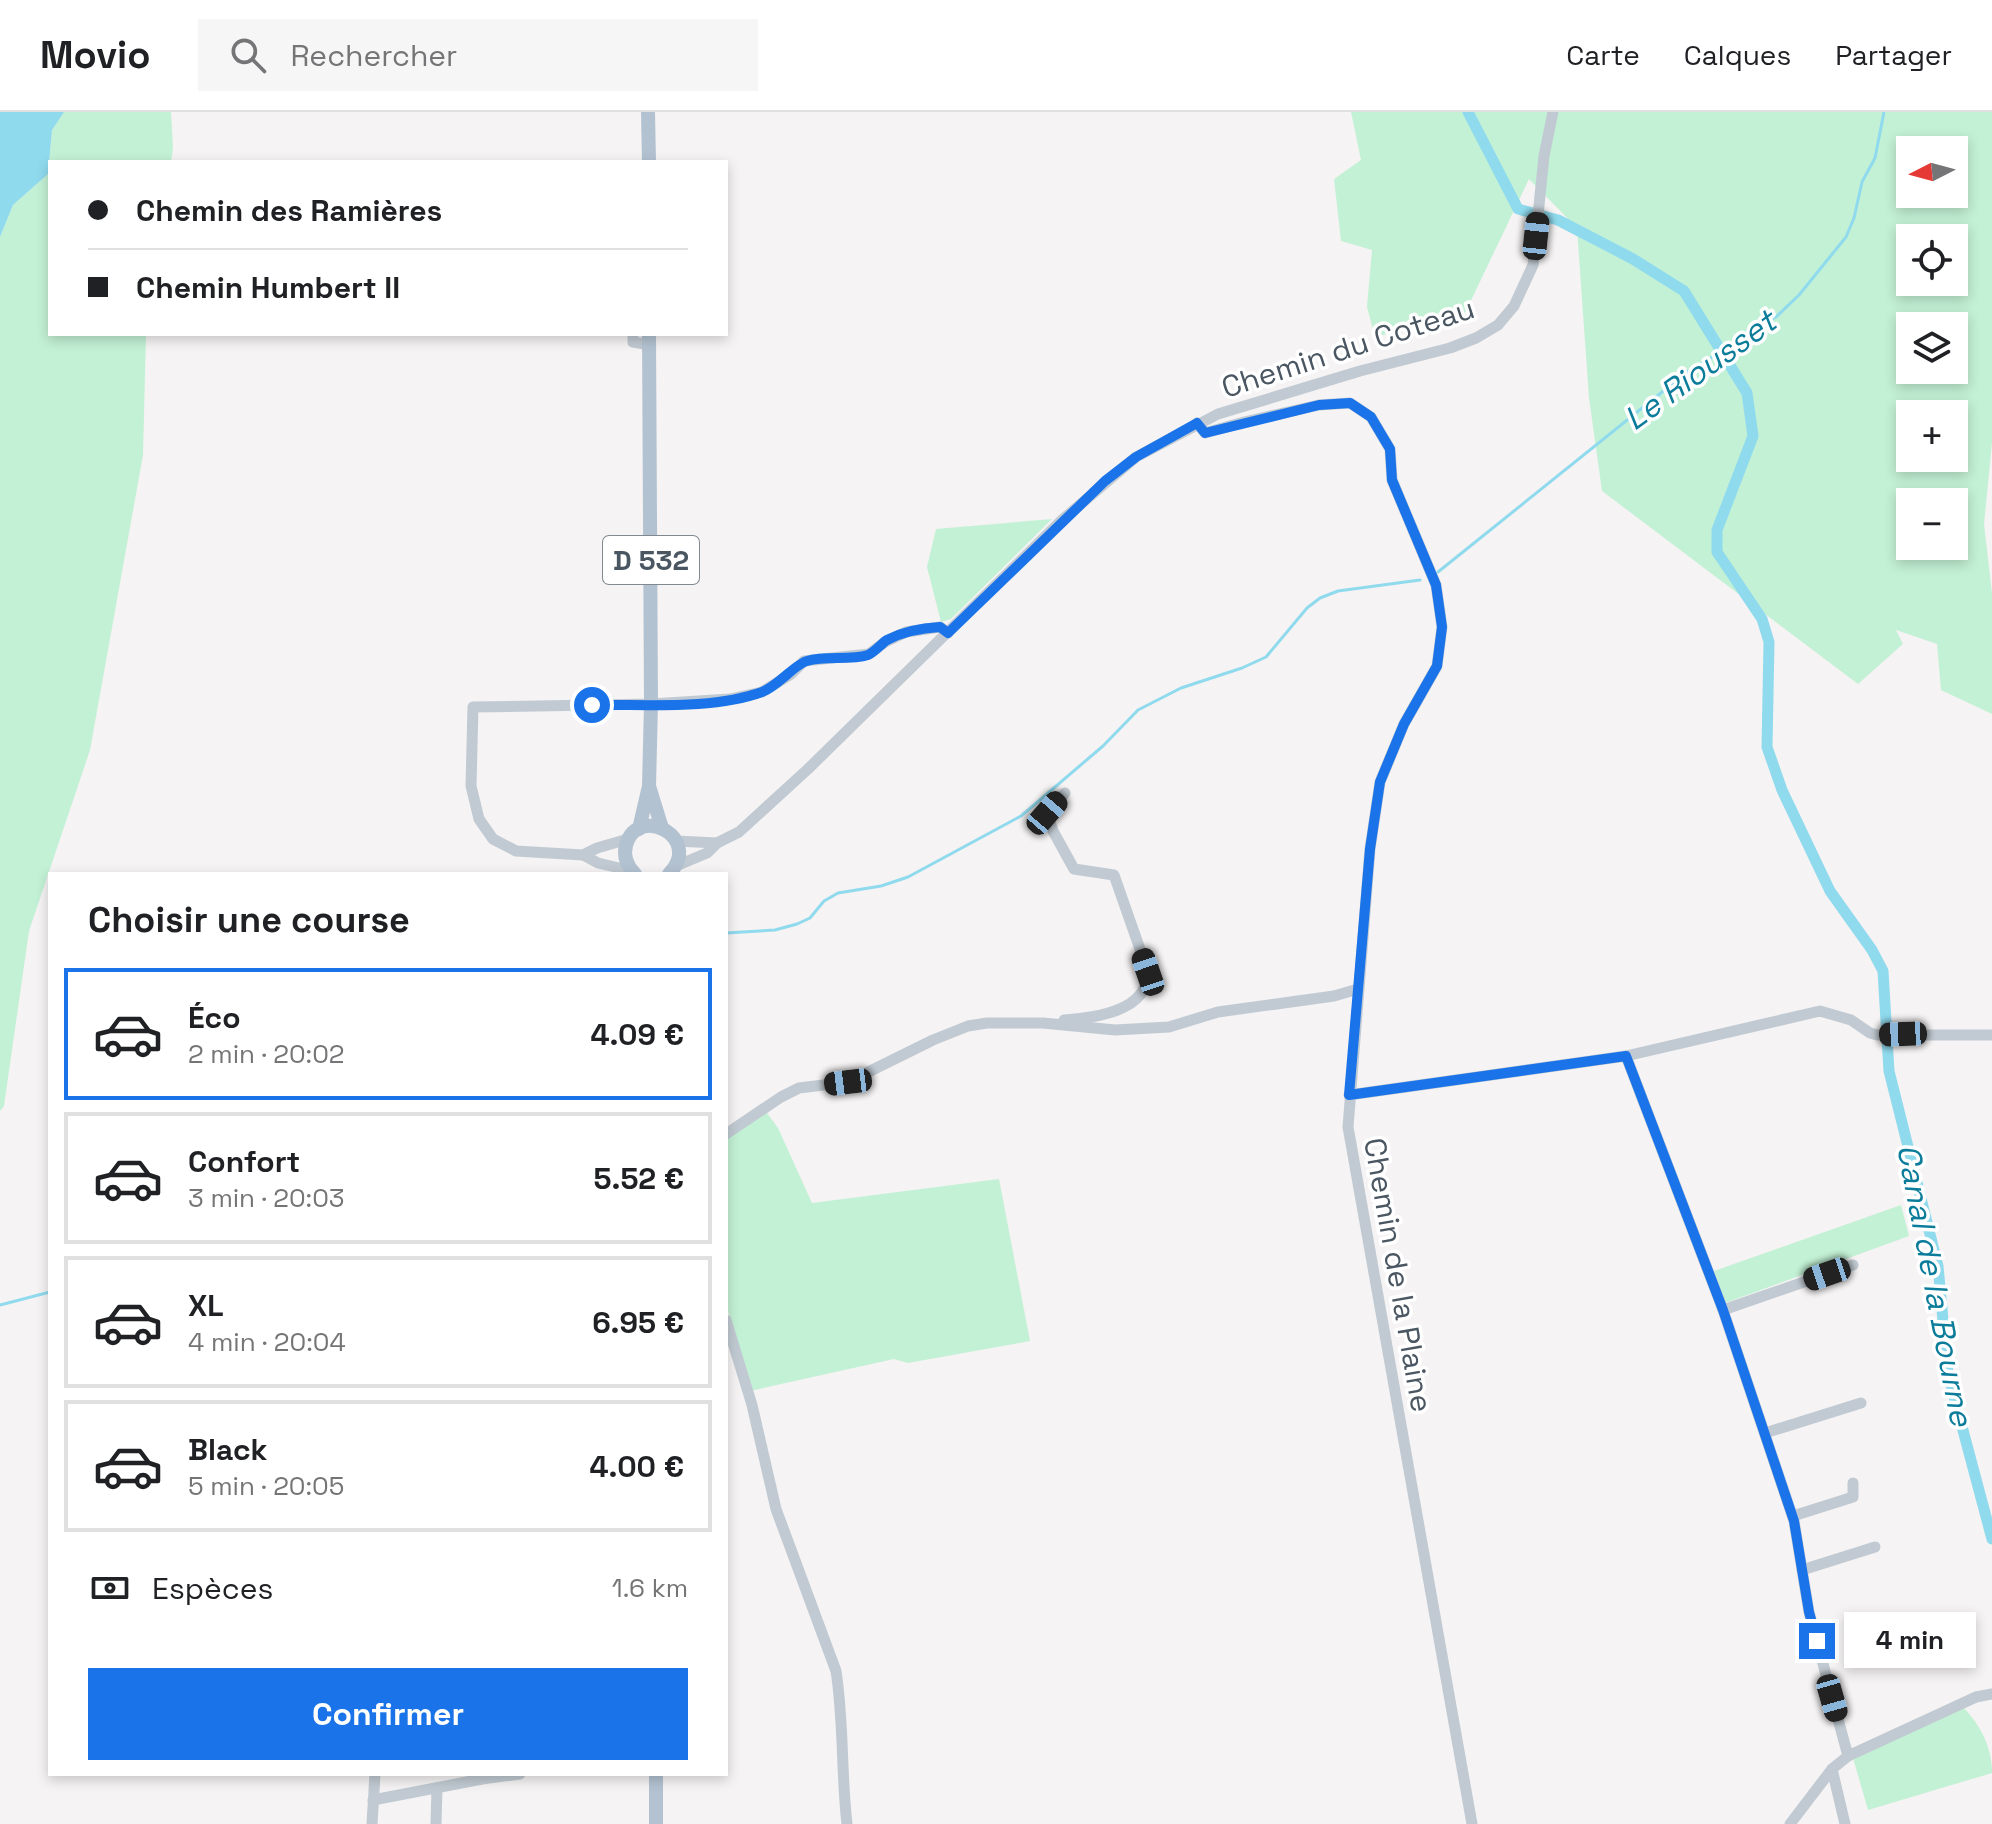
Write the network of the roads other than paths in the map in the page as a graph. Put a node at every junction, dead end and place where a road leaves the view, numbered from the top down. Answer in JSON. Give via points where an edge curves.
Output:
{"nodes":[{"id":1,"x":648,"y":112,"type":"edge"},
{"id":2,"x":1553,"y":112,"type":"edge"},
{"id":3,"x":649,"y":160,"type":"edge"},
{"id":4,"x":633,"y":336,"type":"edge"},
{"id":5,"x":650,"y":340,"type":"edge"},
{"id":6,"x":1197,"y":423,"type":"junction"},
{"id":7,"x":948,"y":633,"type":"junction"},
{"id":8,"x":651,"y":704,"type":"junction"},
{"id":9,"x":649,"y":786,"type":"junction"},
{"id":10,"x":1065,"y":793,"type":"dead end"},
{"id":11,"x":662,"y":828,"type":"junction"},
{"id":12,"x":634,"y":834,"type":"junction"},
{"id":13,"x":676,"y":841,"type":"junction"},
{"id":14,"x":717,"y":843,"type":"junction"},
{"id":15,"x":583,"y":855,"type":"junction"},
{"id":16,"x":672,"y":870,"type":"edge"},
{"id":17,"x":630,"y":872,"type":"edge"},
{"id":18,"x":633,"y":872,"type":"edge"},
{"id":19,"x":1358,"y":989,"type":"junction"},
{"id":20,"x":1030,"y":1023,"type":"junction"},
{"id":21,"x":1992,"y":1035,"type":"edge"},
{"id":22,"x":1626,"y":1056,"type":"junction"},
{"id":23,"x":1349,"y":1095,"type":"junction"},
{"id":24,"x":728,"y":1133,"type":"edge"},
{"id":25,"x":1853,"y":1265,"type":"dead end"},
{"id":26,"x":1723,"y":1310,"type":"junction"},
{"id":27,"x":728,"y":1327,"type":"edge"},
{"id":28,"x":1861,"y":1403,"type":"dead end"},
{"id":29,"x":1765,"y":1433,"type":"junction"},
{"id":30,"x":1853,"y":1483,"type":"dead end"},
{"id":31,"x":1793,"y":1516,"type":"junction"},
{"id":32,"x":1875,"y":1547,"type":"dead end"},
{"id":33,"x":1802,"y":1570,"type":"junction"},
{"id":34,"x":1992,"y":1694,"type":"edge"},
{"id":35,"x":1848,"y":1756,"type":"junction"},
{"id":36,"x":1832,"y":1769,"type":"junction"},
{"id":37,"x":375,"y":1776,"type":"edge"},
{"id":38,"x":508,"y":1776,"type":"edge"},
{"id":39,"x":656,"y":1776,"type":"edge"},
{"id":40,"x":437,"y":1788,"type":"junction"},
{"id":41,"x":373,"y":1800,"type":"junction"},
{"id":42,"x":372,"y":1824,"type":"edge"},
{"id":43,"x":436,"y":1824,"type":"edge"},
{"id":44,"x":656,"y":1824,"type":"edge"},
{"id":45,"x":847,"y":1824,"type":"edge"},
{"id":46,"x":1472,"y":1824,"type":"edge"},
{"id":47,"x":1790,"y":1824,"type":"edge"},
{"id":48,"x":1845,"y":1824,"type":"edge"}],
"edges":[{"from":1,"to":3,"type":"main road"},
{"from":2,"to":6,"type":"street","name":"Chemin du Coteau","via":[[1533,265],[1514,306],[1498,325],[1450,348]]},
{"from":4,"to":5,"type":"street","via":[[633,342]]},
{"from":5,"to":8,"type":"main road","number":"D 532"},
{"from":6,"to":7,"type":"street","name":"Chemin du Coteau","via":[[1105,481]]},
{"from":6,"to":19,"type":"street","name":"Chemin de la Plaine","via":[[1205,433],[1319,405],[1350,403],[1371,417],[1390,449],[1392,480],[1436,585],[1442,627],[1437,666],[1404,724],[1380,782]]},
{"from":7,"to":8,"type":"street","via":[[923,627],[869,654],[804,661],[762,692]]},
{"from":7,"to":14,"type":"street","name":"Chemin du Coteau","via":[[739,832]]},
{"from":8,"to":9,"type":"main road","number":"D 532"},
{"from":8,"to":15,"type":"street","via":[[473,707],[471,786],[485,830],[516,851]]},
{"from":9,"to":11,"type":"main road","number":"D 532"},
{"from":9,"to":12,"type":"main road","number":"D 532"},
{"from":10,"to":20,"type":"street","via":[[1047,813],[1053,831],[1074,869],[1114,875],[1148,979],[1136,1000],[1122,1009]]},
{"from":11,"to":12,"type":"main road","via":[[650,826]]},
{"from":11,"to":13,"type":"main road"},
{"from":12,"to":15,"type":"street"},
{"from":12,"to":18,"type":"main road","via":[[625,856]]},
{"from":13,"to":14,"type":"street"},
{"from":13,"to":16,"type":"main road","via":[[679,853]]},
{"from":14,"to":16,"type":"street","name":"Chemin du Coteau"},
{"from":15,"to":17,"type":"street"},
{"from":19,"to":20,"type":"street","via":[[1218,1012],[1169,1027],[1115,1030]]},
{"from":19,"to":23,"type":"street","name":"Chemin de la Plaine"},
{"from":20,"to":24,"type":"street","via":[[987,1023],[952,1032],[848,1082],[799,1088]]},
{"from":21,"to":22,"type":"street","via":[[1877,1035],[1820,1011]]},
{"from":22,"to":23,"type":"street"},
{"from":22,"to":26,"type":"street"},
{"from":23,"to":46,"type":"street","name":"Chemin de la Plaine","via":[[1352,1158]]},
{"from":25,"to":26,"type":"street"},
{"from":26,"to":29,"type":"street"},
{"from":27,"to":45,"type":"street","via":[[776,1509],[836,1671]]},
{"from":28,"to":29,"type":"street"},
{"from":29,"to":31,"type":"street"},
{"from":30,"to":31,"type":"street","via":[[1853,1497]]},
{"from":31,"to":33,"type":"street"},
{"from":32,"to":33,"type":"street"},
{"from":33,"to":35,"type":"street"},
{"from":34,"to":35,"type":"street"},
{"from":35,"to":36,"type":"street"},
{"from":36,"to":47,"type":"street"},
{"from":36,"to":48,"type":"street"},
{"from":37,"to":41,"type":"street"},
{"from":38,"to":40,"type":"street"},
{"from":39,"to":44,"type":"main road"},
{"from":40,"to":41,"type":"street"},
{"from":40,"to":43,"type":"street"},
{"from":41,"to":42,"type":"street"}]}
